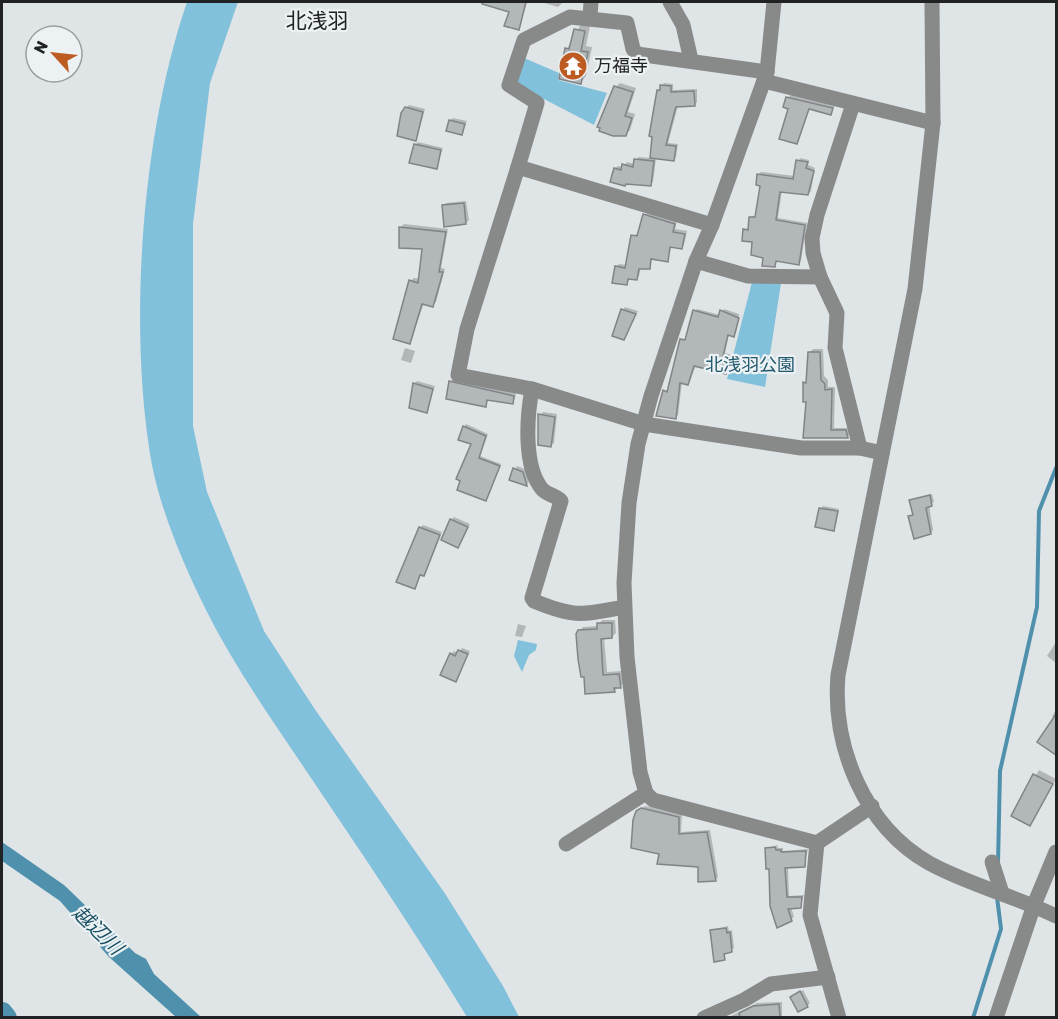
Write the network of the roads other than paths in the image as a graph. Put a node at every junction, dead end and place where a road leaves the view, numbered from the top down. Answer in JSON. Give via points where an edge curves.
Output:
{"nodes":[{"id":1,"x":670,"y":2,"type":"edge"},
{"id":2,"x":774,"y":2,"type":"edge"},
{"id":3,"x":932,"y":2,"type":"edge"},
{"id":4,"x":590,"y":9,"type":"edge"},
{"id":5,"x":691,"y":60,"type":"junction"},
{"id":6,"x":766,"y":76,"type":"junction"},
{"id":7,"x":853,"y":104,"type":"junction"},
{"id":8,"x":933,"y":123,"type":"junction"},
{"id":9,"x":518,"y":167,"type":"junction"},
{"id":10,"x":712,"y":225,"type":"junction"},
{"id":11,"x":696,"y":261,"type":"junction"},
{"id":12,"x":820,"y":277,"type":"junction"},
{"id":13,"x":532,"y":389,"type":"junction"},
{"id":14,"x":644,"y":424,"type":"junction"},
{"id":15,"x":860,"y":448,"type":"junction"},
{"id":16,"x":882,"y":453,"type":"junction"},
{"id":17,"x":624,"y":607,"type":"junction"},
{"id":18,"x":646,"y":793,"type":"junction"},
{"id":19,"x":872,"y":806,"type":"junction"},
{"id":20,"x":818,"y":843,"type":"junction"},
{"id":21,"x":566,"y":844,"type":"dead end"},
{"id":22,"x":1056,"y":852,"type":"edge"},
{"id":23,"x":992,"y":862,"type":"dead end"},
{"id":24,"x":1002,"y":893,"type":"junction"},
{"id":25,"x":1034,"y":905,"type":"junction"},
{"id":26,"x":1056,"y":916,"type":"edge"},
{"id":27,"x":828,"y":977,"type":"junction"},
{"id":28,"x":704,"y":1017,"type":"edge"},
{"id":29,"x":839,"y":1017,"type":"edge"},
{"id":30,"x":996,"y":1017,"type":"edge"}],
"edges":[{"from":1,"to":5,"type":"street","via":[[683,24]]},
{"from":2,"to":6,"type":"street"},
{"from":3,"to":8,"type":"street"},
{"from":4,"to":5,"type":"street","via":[[627,23],[637,54]]},
{"from":4,"to":9,"type":"street","via":[[524,40],[509,85],[537,103]]},
{"from":5,"to":6,"type":"street"},
{"from":6,"to":7,"type":"street"},
{"from":6,"to":10,"type":"street"},
{"from":7,"to":8,"type":"street"},
{"from":7,"to":12,"type":"street","via":[[812,238]]},
{"from":8,"to":16,"type":"street","via":[[915,289]]},
{"from":9,"to":10,"type":"street"},
{"from":9,"to":13,"type":"street","via":[[456,374]]},
{"from":10,"to":11,"type":"street"},
{"from":11,"to":12,"type":"street","via":[[748,276]]},
{"from":11,"to":14,"type":"street"},
{"from":12,"to":15,"type":"street","via":[[837,313],[835,348]]},
{"from":13,"to":14,"type":"street"},
{"from":13,"to":17,"type":"street","via":[[527,422],[530,457],[542,490],[561,501],[532,598],[565,614]]},
{"from":14,"to":15,"type":"street","via":[[801,448]]},
{"from":14,"to":17,"type":"street","via":[[624,545]]},
{"from":15,"to":16,"type":"street"},
{"from":16,"to":19,"type":"street","via":[[836,698],[844,752]]},
{"from":17,"to":18,"type":"street","via":[[639,761]]},
{"from":18,"to":20,"type":"street","via":[[665,804]]},
{"from":18,"to":21,"type":"street"},
{"from":19,"to":20,"type":"street"},
{"from":19,"to":24,"type":"street","via":[[888,831],[928,862]]},
{"from":20,"to":27,"type":"street","via":[[810,915]]},
{"from":22,"to":25,"type":"street"},
{"from":23,"to":24,"type":"street"},
{"from":24,"to":25,"type":"street"},
{"from":25,"to":26,"type":"street"},
{"from":25,"to":30,"type":"street"},
{"from":27,"to":28,"type":"street","via":[[771,984]]},
{"from":27,"to":29,"type":"street"}]}
